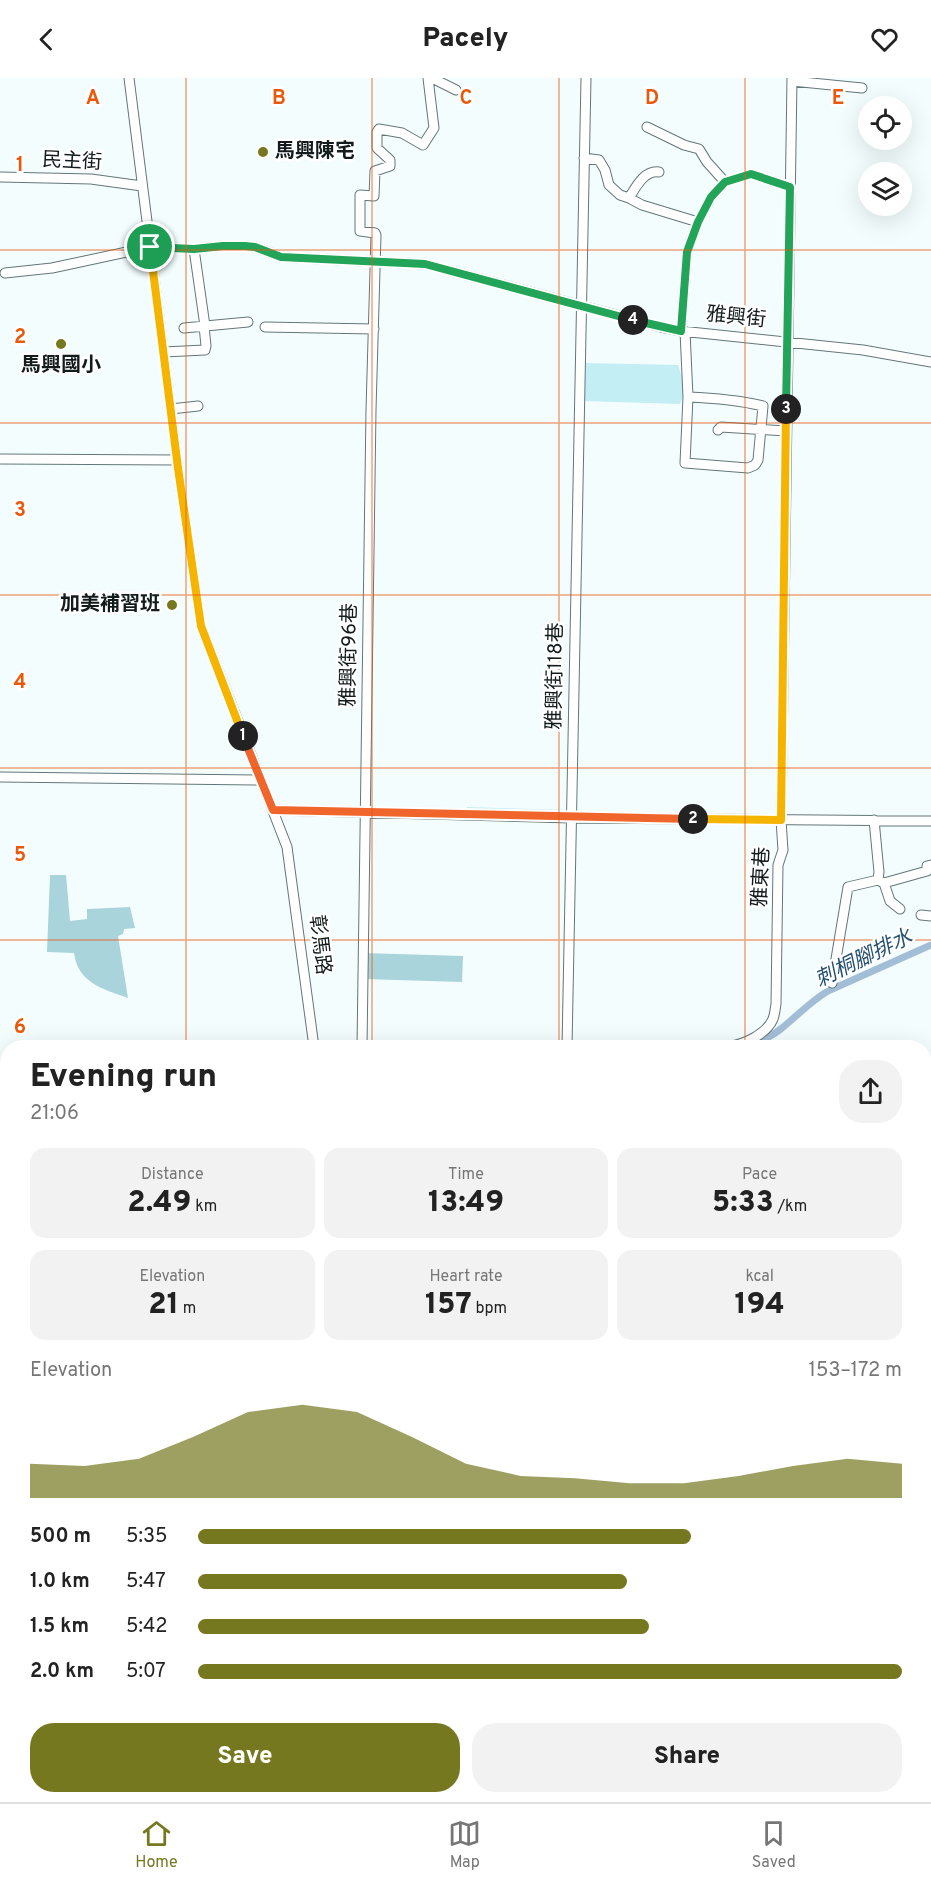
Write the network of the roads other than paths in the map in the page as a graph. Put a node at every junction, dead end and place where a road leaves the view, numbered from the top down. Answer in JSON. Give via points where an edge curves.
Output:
{"nodes":[{"id":1,"x":129,"y":78,"type":"edge"},
{"id":2,"x":430,"y":78,"type":"edge"},
{"id":3,"x":586,"y":78,"type":"edge"},
{"id":4,"x":792,"y":79,"type":"edge"},
{"id":5,"x":862,"y":88,"type":"dead end"},
{"id":6,"x":456,"y":90,"type":"dead end"},
{"id":7,"x":647,"y":127,"type":"dead end"},
{"id":8,"x":584,"y":158,"type":"junction"},
{"id":9,"x":659,"y":172,"type":"dead end"},
{"id":10,"x":0,"y":177,"type":"edge"},
{"id":11,"x":725,"y":182,"type":"junction"},
{"id":12,"x":142,"y":186,"type":"junction"},
{"id":13,"x":790,"y":187,"type":"junction"},
{"id":14,"x":629,"y":198,"type":"junction"},
{"id":15,"x":698,"y":222,"type":"junction"},
{"id":16,"x":150,"y":247,"type":"junction"},
{"id":17,"x":194,"y":249,"type":"junction"},
{"id":18,"x":375,"y":263,"type":"junction"},
{"id":19,"x":5,"y":273,"type":"dead end"},
{"id":20,"x":582,"y":306,"type":"junction"},
{"id":21,"x":248,"y":322,"type":"dead end"},
{"id":22,"x":204,"y":326,"type":"junction"},
{"id":23,"x":265,"y":327,"type":"dead end"},
{"id":24,"x":184,"y":328,"type":"dead end"},
{"id":25,"x":374,"y":329,"type":"junction"},
{"id":26,"x":683,"y":331,"type":"junction"},
{"id":27,"x":787,"y":341,"type":"junction"},
{"id":28,"x":164,"y":352,"type":"junction"},
{"id":29,"x":931,"y":362,"type":"edge"},
{"id":30,"x":688,"y":397,"type":"junction"},
{"id":31,"x":198,"y":406,"type":"dead end"},
{"id":32,"x":171,"y":409,"type":"junction"},
{"id":33,"x":761,"y":429,"type":"junction"},
{"id":34,"x":718,"y":430,"type":"dead end"},
{"id":35,"x":786,"y":431,"type":"junction"},
{"id":36,"x":0,"y":459,"type":"edge"},
{"id":37,"x":177,"y":460,"type":"junction"},
{"id":38,"x":0,"y":777,"type":"edge"},
{"id":39,"x":260,"y":780,"type":"junction"},
{"id":40,"x":273,"y":810,"type":"junction"},
{"id":41,"x":366,"y":811,"type":"junction"},
{"id":42,"x":571,"y":818,"type":"junction"},
{"id":43,"x":781,"y":820,"type":"junction"},
{"id":44,"x":874,"y":820,"type":"junction"},
{"id":45,"x":931,"y":820,"type":"edge"},
{"id":46,"x":931,"y":865,"type":"edge"},
{"id":47,"x":881,"y":882,"type":"junction"},
{"id":48,"x":900,"y":909,"type":"dead end"},
{"id":49,"x":832,"y":983,"type":"dead end"},
{"id":50,"x":313,"y":1040,"type":"edge"},
{"id":51,"x":362,"y":1040,"type":"edge"},
{"id":52,"x":567,"y":1040,"type":"edge"},
{"id":53,"x":750,"y":1040,"type":"edge"}],
"edges":[{"from":1,"to":12,"type":"street","name":"彰馬路"},
{"from":2,"to":6,"type":"street"},
{"from":2,"to":18,"type":"street","name":"雅興街96巷","via":[[434,128],[423,145],[402,133],[379,129],[377,132],[377,148],[390,160],[390,166],[375,171],[374,196],[360,195],[360,231],[375,233]]},
{"from":3,"to":8,"type":"street","name":"雅興街118巷"},
{"from":4,"to":5,"type":"street"},
{"from":4,"to":13,"type":"street","name":"雅東巷"},
{"from":7,"to":11,"type":"street","via":[[699,149]]},
{"from":8,"to":14,"type":"street","via":[[599,160],[609,185]]},
{"from":8,"to":20,"type":"street","name":"雅興街118巷"},
{"from":9,"to":14,"type":"street","via":[[647,174]]},
{"from":10,"to":12,"type":"street","name":"民主街","via":[[91,179]]},
{"from":11,"to":13,"type":"street","via":[[751,174]]},
{"from":11,"to":15,"type":"street","via":[[711,197]]},
{"from":12,"to":16,"type":"street","name":"彰馬路"},
{"from":13,"to":27,"type":"street","name":"雅東巷"},
{"from":14,"to":15,"type":"street"},
{"from":15,"to":26,"type":"street","via":[[687,252]]},
{"from":16,"to":17,"type":"street","name":"雅興街"},
{"from":16,"to":19,"type":"street","name":"雅興街","via":[[52,268]]},
{"from":16,"to":28,"type":"street","name":"彰馬路"},
{"from":17,"to":18,"type":"street","name":"雅興街","via":[[245,246],[281,257]]},
{"from":17,"to":22,"type":"street"},
{"from":18,"to":20,"type":"street","name":"雅興街","via":[[425,264]]},
{"from":18,"to":25,"type":"street","name":"雅興街96巷"},
{"from":20,"to":26,"type":"street","name":"雅興街"},
{"from":20,"to":42,"type":"street","name":"雅興街118巷"},
{"from":21,"to":22,"type":"street"},
{"from":22,"to":24,"type":"street"},
{"from":22,"to":28,"type":"street","via":[[205,350]]},
{"from":23,"to":25,"type":"street"},
{"from":25,"to":41,"type":"street","name":"雅興街96巷"},
{"from":26,"to":27,"type":"street","name":"雅興街"},
{"from":26,"to":30,"type":"street"},
{"from":27,"to":29,"type":"street","name":"雅興街"},
{"from":27,"to":35,"type":"street","name":"雅東巷"},
{"from":28,"to":32,"type":"street","name":"彰馬路"},
{"from":30,"to":33,"type":"street","via":[[734,399],[763,406]]},
{"from":30,"to":33,"type":"street","via":[[687,465],[752,467],[758,460]]},
{"from":31,"to":32,"type":"street"},
{"from":32,"to":37,"type":"street","name":"彰馬路"},
{"from":33,"to":34,"type":"street"},
{"from":33,"to":35,"type":"street"},
{"from":35,"to":43,"type":"street","name":"雅東巷"},
{"from":36,"to":37,"type":"street"},
{"from":37,"to":39,"type":"street","name":"彰馬路","via":[[201,626]]},
{"from":38,"to":39,"type":"street"},
{"from":39,"to":40,"type":"street","name":"彰馬路"},
{"from":40,"to":41,"type":"street"},
{"from":40,"to":50,"type":"street","name":"彰馬路","via":[[287,847]]},
{"from":41,"to":42,"type":"street"},
{"from":41,"to":51,"type":"street","name":"雅興街96巷"},
{"from":42,"to":43,"type":"street"},
{"from":42,"to":52,"type":"street","name":"雅興街118巷"},
{"from":43,"to":44,"type":"street"},
{"from":43,"to":53,"type":"street","name":"雅東巷","via":[[776,1004],[772,1021]]},
{"from":44,"to":45,"type":"street"},
{"from":44,"to":47,"type":"street"},
{"from":46,"to":47,"type":"street","via":[[927,871]]},
{"from":47,"to":48,"type":"street","via":[[890,901]]},
{"from":47,"to":49,"type":"street","via":[[848,887]]}]}
